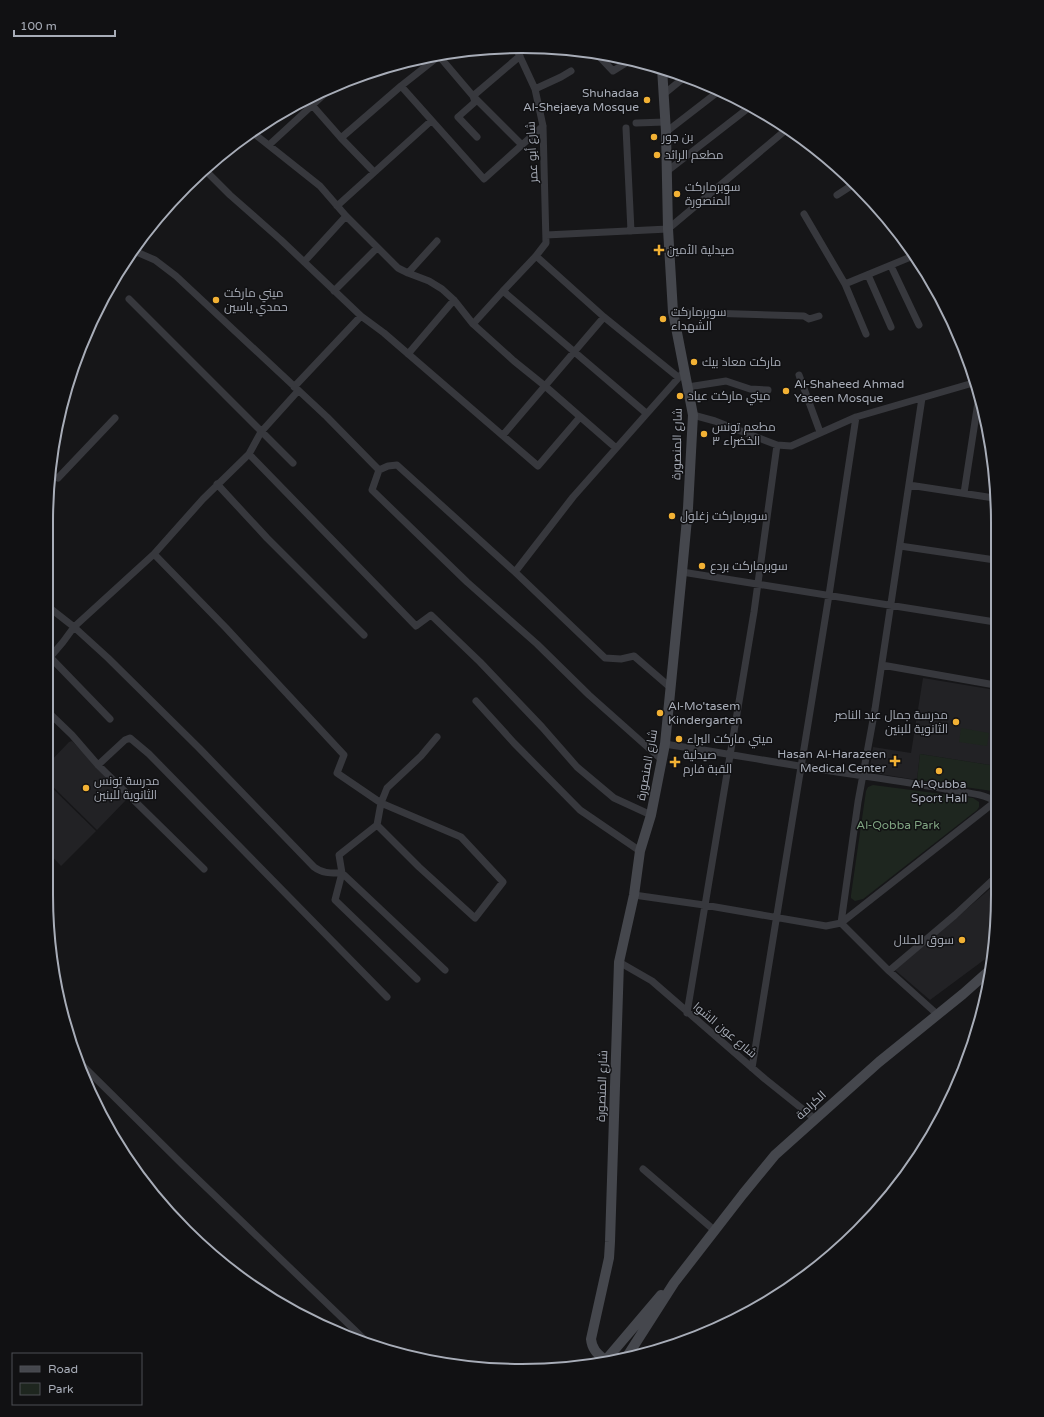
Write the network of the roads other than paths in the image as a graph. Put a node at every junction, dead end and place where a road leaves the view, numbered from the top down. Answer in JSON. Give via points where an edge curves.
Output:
{"nodes":[{"id":1,"x":519,"y":53,"type":"edge"},
{"id":2,"x":520,"y":56,"type":"junction"},
{"id":3,"x":443,"y":60,"type":"edge"},
{"id":4,"x":603,"y":60,"type":"edge"},
{"id":5,"x":432,"y":62,"type":"edge"},
{"id":6,"x":623,"y":64,"type":"edge"},
{"id":7,"x":571,"y":71,"type":"dead end"},
{"id":8,"x":663,"y":75,"type":"edge"},
{"id":9,"x":680,"y":81,"type":"edge"},
{"id":10,"x":401,"y":86,"type":"junction"},
{"id":11,"x":535,"y":89,"type":"junction"},
{"id":12,"x":664,"y":94,"type":"junction"},
{"id":13,"x":714,"y":95,"type":"edge"},
{"id":14,"x":474,"y":96,"type":"junction"},
{"id":15,"x":318,"y":100,"type":"edge"},
{"id":16,"x":312,"y":105,"type":"junction"},
{"id":17,"x":746,"y":110,"type":"edge"},
{"id":18,"x":431,"y":120,"type":"junction"},
{"id":19,"x":665,"y":122,"type":"junction"},
{"id":20,"x":636,"y":123,"type":"dead end"},
{"id":21,"x":544,"y":126,"type":"junction"},
{"id":22,"x":626,"y":128,"type":"dead end"},
{"id":23,"x":666,"y":132,"type":"junction"},
{"id":24,"x":784,"y":133,"type":"edge"},
{"id":25,"x":256,"y":135,"type":"edge"},
{"id":26,"x":477,"y":137,"type":"dead end"},
{"id":27,"x":340,"y":138,"type":"junction"},
{"id":28,"x":521,"y":144,"type":"junction"},
{"id":29,"x":269,"y":146,"type":"junction"},
{"id":30,"x":374,"y":172,"type":"junction"},
{"id":31,"x":666,"y":172,"type":"junction"},
{"id":32,"x":208,"y":173,"type":"edge"},
{"id":33,"x":850,"y":186,"type":"edge"},
{"id":34,"x":837,"y":195,"type":"dead end"},
{"id":35,"x":337,"y":206,"type":"junction"},
{"id":36,"x":804,"y":214,"type":"dead end"},
{"id":37,"x":346,"y":216,"type":"junction"},
{"id":38,"x":668,"y":229,"type":"junction"},
{"id":39,"x":631,"y":231,"type":"junction"},
{"id":40,"x":546,"y":235,"type":"junction"},
{"id":41,"x":437,"y":241,"type":"dead end"},
{"id":42,"x":377,"y":248,"type":"junction"},
{"id":43,"x":138,"y":253,"type":"edge"},
{"id":44,"x":536,"y":256,"type":"junction"},
{"id":45,"x":910,"y":258,"type":"edge"},
{"id":46,"x":304,"y":262,"type":"junction"},
{"id":47,"x":891,"y":266,"type":"junction"},
{"id":48,"x":408,"y":273,"type":"junction"},
{"id":49,"x":868,"y":275,"type":"junction"},
{"id":50,"x":845,"y":284,"type":"junction"},
{"id":51,"x":334,"y":291,"type":"junction"},
{"id":52,"x":503,"y":291,"type":"junction"},
{"id":53,"x":129,"y":299,"type":"dead end"},
{"id":54,"x":454,"y":300,"type":"junction"},
{"id":55,"x":673,"y":312,"type":"junction"},
{"id":56,"x":361,"y":316,"type":"junction"},
{"id":57,"x":819,"y":316,"type":"dead end"},
{"id":58,"x":604,"y":317,"type":"junction"},
{"id":59,"x":472,"y":324,"type":"junction"},
{"id":60,"x":919,"y":325,"type":"dead end"},
{"id":61,"x":891,"y":326,"type":"dead end"},
{"id":62,"x":866,"y":334,"type":"dead end"},
{"id":63,"x":575,"y":352,"type":"junction"},
{"id":64,"x":408,"y":354,"type":"junction"},
{"id":65,"x":682,"y":374,"type":"junction"},
{"id":66,"x":799,"y":375,"type":"dead end"},
{"id":67,"x":970,"y":384,"type":"edge"},
{"id":68,"x":545,"y":386,"type":"junction"},
{"id":69,"x":688,"y":387,"type":"junction"},
{"id":70,"x":296,"y":389,"type":"junction"},
{"id":71,"x":768,"y":390,"type":"dead end"},
{"id":72,"x":922,"y":398,"type":"junction"},
{"id":73,"x":977,"y":409,"type":"edge"},
{"id":74,"x":646,"y":413,"type":"junction"},
{"id":75,"x":693,"y":415,"type":"junction"},
{"id":76,"x":580,"y":417,"type":"junction"},
{"id":77,"x":856,"y":417,"type":"junction"},
{"id":78,"x":115,"y":418,"type":"dead end"},
{"id":79,"x":261,"y":432,"type":"junction"},
{"id":80,"x":820,"y":432,"type":"junction"},
{"id":81,"x":503,"y":435,"type":"junction"},
{"id":82,"x":777,"y":445,"type":"junction"},
{"id":83,"x":616,"y":448,"type":"junction"},
{"id":84,"x":249,"y":454,"type":"junction"},
{"id":85,"x":293,"y":463,"type":"dead end"},
{"id":86,"x":379,"y":470,"type":"junction"},
{"id":87,"x":58,"y":478,"type":"dead end"},
{"id":88,"x":217,"y":484,"type":"junction"},
{"id":89,"x":909,"y":485,"type":"junction"},
{"id":90,"x":964,"y":493,"type":"junction"},
{"id":91,"x":990,"y":497,"type":"edge"},
{"id":92,"x":900,"y":546,"type":"junction"},
{"id":93,"x":154,"y":554,"type":"junction"},
{"id":94,"x":991,"y":559,"type":"edge"},
{"id":95,"x":515,"y":572,"type":"junction"},
{"id":96,"x":682,"y":572,"type":"junction"},
{"id":97,"x":757,"y":584,"type":"junction"},
{"id":98,"x":829,"y":595,"type":"junction"},
{"id":99,"x":890,"y":606,"type":"junction"},
{"id":100,"x":53,"y":610,"type":"edge"},
{"id":101,"x":991,"y":621,"type":"edge"},
{"id":102,"x":74,"y":627,"type":"junction"},
{"id":103,"x":364,"y":635,"type":"dead end"},
{"id":104,"x":53,"y":654,"type":"edge"},
{"id":105,"x":53,"y":665,"type":"edge"},
{"id":106,"x":882,"y":665,"type":"junction"},
{"id":107,"x":991,"y":684,"type":"edge"},
{"id":108,"x":671,"y":688,"type":"junction"},
{"id":109,"x":476,"y":701,"type":"dead end"},
{"id":110,"x":53,"y":717,"type":"edge"},
{"id":111,"x":110,"y":719,"type":"dead end"},
{"id":112,"x":437,"y":737,"type":"dead end"},
{"id":113,"x":665,"y":744,"type":"junction"},
{"id":114,"x":729,"y":754,"type":"junction"},
{"id":115,"x":662,"y":760,"type":"junction"},
{"id":116,"x":98,"y":765,"type":"junction"},
{"id":117,"x":801,"y":767,"type":"junction"},
{"id":118,"x":862,"y":776,"type":"junction"},
{"id":119,"x":991,"y":799,"type":"edge"},
{"id":120,"x":381,"y":802,"type":"junction"},
{"id":121,"x":991,"y":805,"type":"edge"},
{"id":122,"x":651,"y":815,"type":"junction"},
{"id":123,"x":377,"y":825,"type":"junction"},
{"id":124,"x":640,"y":851,"type":"junction"},
{"id":125,"x":204,"y":869,"type":"dead end"},
{"id":126,"x":342,"y":873,"type":"junction"},
{"id":127,"x":991,"y":881,"type":"edge"},
{"id":128,"x":634,"y":895,"type":"junction"},
{"id":129,"x":704,"y":905,"type":"junction"},
{"id":130,"x":777,"y":918,"type":"junction"},
{"id":131,"x":841,"y":923,"type":"junction"},
{"id":132,"x":619,"y":962,"type":"junction"},
{"id":133,"x":445,"y":970,"type":"dead end"},
{"id":134,"x":889,"y":971,"type":"junction"},
{"id":135,"x":984,"y":975,"type":"edge"},
{"id":136,"x":417,"y":979,"type":"dead end"},
{"id":137,"x":387,"y":997,"type":"dead end"},
{"id":138,"x":687,"y":1013,"type":"junction"},
{"id":139,"x":938,"y":1015,"type":"junction"},
{"id":140,"x":752,"y":1068,"type":"junction"},
{"id":141,"x":88,"y":1071,"type":"edge"},
{"id":142,"x":815,"y":1119,"type":"junction"},
{"id":143,"x":643,"y":1169,"type":"dead end"},
{"id":144,"x":714,"y":1230,"type":"junction"},
{"id":145,"x":674,"y":1282,"type":"junction"},
{"id":146,"x":359,"y":1334,"type":"edge"},
{"id":147,"x":631,"y":1351,"type":"edge"},
{"id":148,"x":610,"y":1356,"type":"edge"},
{"id":149,"x":601,"y":1357,"type":"edge"}],
"edges":[{"from":1,"to":2,"type":"street","name":"شارع أبو عمر"},
{"from":2,"to":11,"type":"street","name":"شارع أبو عمر"},
{"from":2,"to":14,"type":"street"},
{"from":3,"to":14,"type":"street"},
{"from":4,"to":6,"type":"street","via":[[613,71]]},
{"from":5,"to":10,"type":"street"},
{"from":7,"to":11,"type":"street"},
{"from":8,"to":12,"type":"main road","name":"شارع المنصورة"},
{"from":9,"to":12,"type":"street"},
{"from":10,"to":18,"type":"street"},
{"from":10,"to":27,"type":"street"},
{"from":11,"to":21,"type":"street","name":"شارع أبو عمر"},
{"from":12,"to":19,"type":"main road","name":"شارع المنصورة"},
{"from":13,"to":23,"type":"street"},
{"from":14,"to":26,"type":"street","via":[[475,102],[458,117]]},
{"from":14,"to":28,"type":"street"},
{"from":15,"to":16,"type":"street"},
{"from":16,"to":27,"type":"street"},
{"from":16,"to":29,"type":"street"},
{"from":17,"to":31,"type":"street"},
{"from":18,"to":28,"type":"street","via":[[484,179]]},
{"from":18,"to":30,"type":"street"},
{"from":19,"to":20,"type":"street"},
{"from":19,"to":23,"type":"main road","name":"شارع المنصورة"},
{"from":21,"to":28,"type":"street"},
{"from":21,"to":40,"type":"street","name":"شارع أبو عمر"},
{"from":22,"to":39,"type":"street"},
{"from":23,"to":31,"type":"main road","name":"شارع المنصورة"},
{"from":24,"to":38,"type":"street"},
{"from":25,"to":29,"type":"street"},
{"from":27,"to":30,"type":"street"},
{"from":29,"to":35,"type":"street","via":[[320,186]]},
{"from":30,"to":35,"type":"street"},
{"from":31,"to":38,"type":"main road","name":"شارع المنصورة"},
{"from":32,"to":46,"type":"street"},
{"from":33,"to":34,"type":"street"},
{"from":35,"to":37,"type":"street"},
{"from":36,"to":50,"type":"street"},
{"from":37,"to":42,"type":"street"},
{"from":37,"to":46,"type":"street"},
{"from":38,"to":39,"type":"street"},
{"from":38,"to":55,"type":"main road","name":"شارع المنصورة"},
{"from":39,"to":40,"type":"street"},
{"from":40,"to":44,"type":"street","name":"شارع أبو عمر","via":[[546,243]]},
{"from":41,"to":48,"type":"street"},
{"from":42,"to":48,"type":"street","via":[[398,268]]},
{"from":42,"to":51,"type":"street"},
{"from":43,"to":70,"type":"street","via":[[166,267]]},
{"from":44,"to":52,"type":"street","name":"شارع أبو عمر"},
{"from":44,"to":58,"type":"street"},
{"from":45,"to":47,"type":"street"},
{"from":46,"to":51,"type":"street"},
{"from":47,"to":49,"type":"street"},
{"from":47,"to":60,"type":"street"},
{"from":48,"to":54,"type":"street","via":[[429,281]]},
{"from":49,"to":50,"type":"street"},
{"from":49,"to":61,"type":"street"},
{"from":50,"to":62,"type":"street"},
{"from":51,"to":56,"type":"street"},
{"from":52,"to":59,"type":"street","name":"شارع أبو عمر"},
{"from":52,"to":63,"type":"street"},
{"from":53,"to":79,"type":"street"},
{"from":54,"to":59,"type":"street"},
{"from":54,"to":64,"type":"street"},
{"from":55,"to":57,"type":"street","via":[[804,316],[810,319]]},
{"from":55,"to":65,"type":"main road","name":"شارع المنصورة"},
{"from":56,"to":64,"type":"street"},
{"from":56,"to":70,"type":"street"},
{"from":58,"to":63,"type":"street"},
{"from":58,"to":65,"type":"street"},
{"from":59,"to":68,"type":"street"},
{"from":63,"to":68,"type":"street"},
{"from":63,"to":74,"type":"street"},
{"from":64,"to":81,"type":"street"},
{"from":65,"to":69,"type":"main road","name":"شارع المنصورة"},
{"from":65,"to":74,"type":"street"},
{"from":66,"to":80,"type":"street"},
{"from":67,"to":72,"type":"street"},
{"from":68,"to":76,"type":"street"},
{"from":68,"to":81,"type":"street"},
{"from":69,"to":71,"type":"street","via":[[726,381],[750,389]]},
{"from":69,"to":75,"type":"main road","name":"شارع المنصورة"},
{"from":70,"to":79,"type":"street"},
{"from":70,"to":86,"type":"street"},
{"from":72,"to":77,"type":"street"},
{"from":72,"to":89,"type":"street"},
{"from":73,"to":90,"type":"street"},
{"from":74,"to":83,"type":"street"},
{"from":75,"to":82,"type":"street"},
{"from":75,"to":96,"type":"main road","name":"شارع المنصورة"},
{"from":76,"to":81,"type":"street","via":[[538,466]]},
{"from":76,"to":83,"type":"street"},
{"from":77,"to":80,"type":"street"},
{"from":77,"to":98,"type":"street"},
{"from":78,"to":87,"type":"street"},
{"from":79,"to":84,"type":"street"},
{"from":79,"to":85,"type":"street"},
{"from":80,"to":82,"type":"street","via":[[791,446]]},
{"from":82,"to":97,"type":"street"},
{"from":83,"to":95,"type":"street","via":[[573,497]]},
{"from":84,"to":88,"type":"street"},
{"from":84,"to":122,"type":"street","via":[[416,626],[432,615],[480,662],[577,767],[614,798]]},
{"from":86,"to":95,"type":"street","via":[[397,465]]},
{"from":86,"to":115,"type":"street","via":[[372,490],[589,695]]},
{"from":88,"to":93,"type":"street"},
{"from":88,"to":103,"type":"street"},
{"from":89,"to":90,"type":"street"},
{"from":89,"to":92,"type":"street"},
{"from":90,"to":91,"type":"street"},
{"from":92,"to":94,"type":"street"},
{"from":92,"to":99,"type":"street"},
{"from":93,"to":102,"type":"street"},
{"from":93,"to":120,"type":"street","via":[[344,755],[338,773]]},
{"from":95,"to":108,"type":"street","via":[[605,658],[621,659],[634,656]]},
{"from":96,"to":97,"type":"street"},
{"from":96,"to":108,"type":"main road","name":"شارع المنصورة"},
{"from":97,"to":98,"type":"street"},
{"from":97,"to":114,"type":"street"},
{"from":98,"to":99,"type":"street"},
{"from":98,"to":117,"type":"street"},
{"from":99,"to":101,"type":"street"},
{"from":99,"to":106,"type":"street"},
{"from":100,"to":102,"type":"street"},
{"from":102,"to":104,"type":"street"},
{"from":102,"to":126,"type":"street","via":[[199,748],[314,867],[326,873]]},
{"from":105,"to":111,"type":"street"},
{"from":106,"to":107,"type":"street"},
{"from":106,"to":118,"type":"street"},
{"from":108,"to":113,"type":"main road","name":"شارع المنصورة"},
{"from":109,"to":124,"type":"street","via":[[580,810]]},
{"from":110,"to":116,"type":"street"},
{"from":112,"to":120,"type":"street","via":[[387,788]]},
{"from":113,"to":114,"type":"street"},
{"from":113,"to":115,"type":"main road","name":"شارع المنصورة"},
{"from":114,"to":117,"type":"street"},
{"from":114,"to":129,"type":"street"},
{"from":115,"to":122,"type":"main road","name":"شارع المنصورة"},
{"from":116,"to":125,"type":"street"},
{"from":116,"to":137,"type":"street","via":[[125,740],[130,738],[134,741]]},
{"from":117,"to":118,"type":"street"},
{"from":117,"to":130,"type":"street"},
{"from":118,"to":119,"type":"street"},
{"from":118,"to":131,"type":"street"},
{"from":120,"to":123,"type":"street"},
{"from":120,"to":123,"type":"street","via":[[461,837],[503,882],[475,918]]},
{"from":121,"to":131,"type":"street"},
{"from":122,"to":124,"type":"main road","name":"شارع المنصورة"},
{"from":123,"to":126,"type":"street","via":[[340,855]]},
{"from":124,"to":128,"type":"main road","name":"شارع المنصورة"},
{"from":126,"to":133,"type":"street"},
{"from":126,"to":136,"type":"street","via":[[335,900]]},
{"from":127,"to":134,"type":"street"},
{"from":128,"to":129,"type":"street"},
{"from":128,"to":132,"type":"main road","name":"شارع المنصورة"},
{"from":129,"to":130,"type":"street"},
{"from":129,"to":138,"type":"street"},
{"from":130,"to":131,"type":"street","via":[[826,926]]},
{"from":130,"to":140,"type":"street"},
{"from":131,"to":134,"type":"street"},
{"from":132,"to":138,"type":"street","name":"شارع عون الشوا","via":[[652,981]]},
{"from":132,"to":149,"type":"main road","name":"شارع المنصورة","via":[[609,1258],[591,1340],[594,1350]]},
{"from":134,"to":139,"type":"street"},
{"from":135,"to":139,"type":"main road","name":"الكرامة"},
{"from":138,"to":140,"type":"street","name":"شارع عون الشوا"},
{"from":139,"to":142,"type":"main road","name":"الكرامة"},
{"from":140,"to":142,"type":"street","name":"شارع عون الشوا"},
{"from":141,"to":146,"type":"street"},
{"from":142,"to":144,"type":"main road","name":"الكرامة","via":[[775,1155]]},
{"from":143,"to":144,"type":"street"},
{"from":144,"to":145,"type":"main road","name":"الكرامة"},
{"from":145,"to":147,"type":"main road","name":"الكرامة"},
{"from":145,"to":148,"type":"main road","name":"الكرامة"}]}
